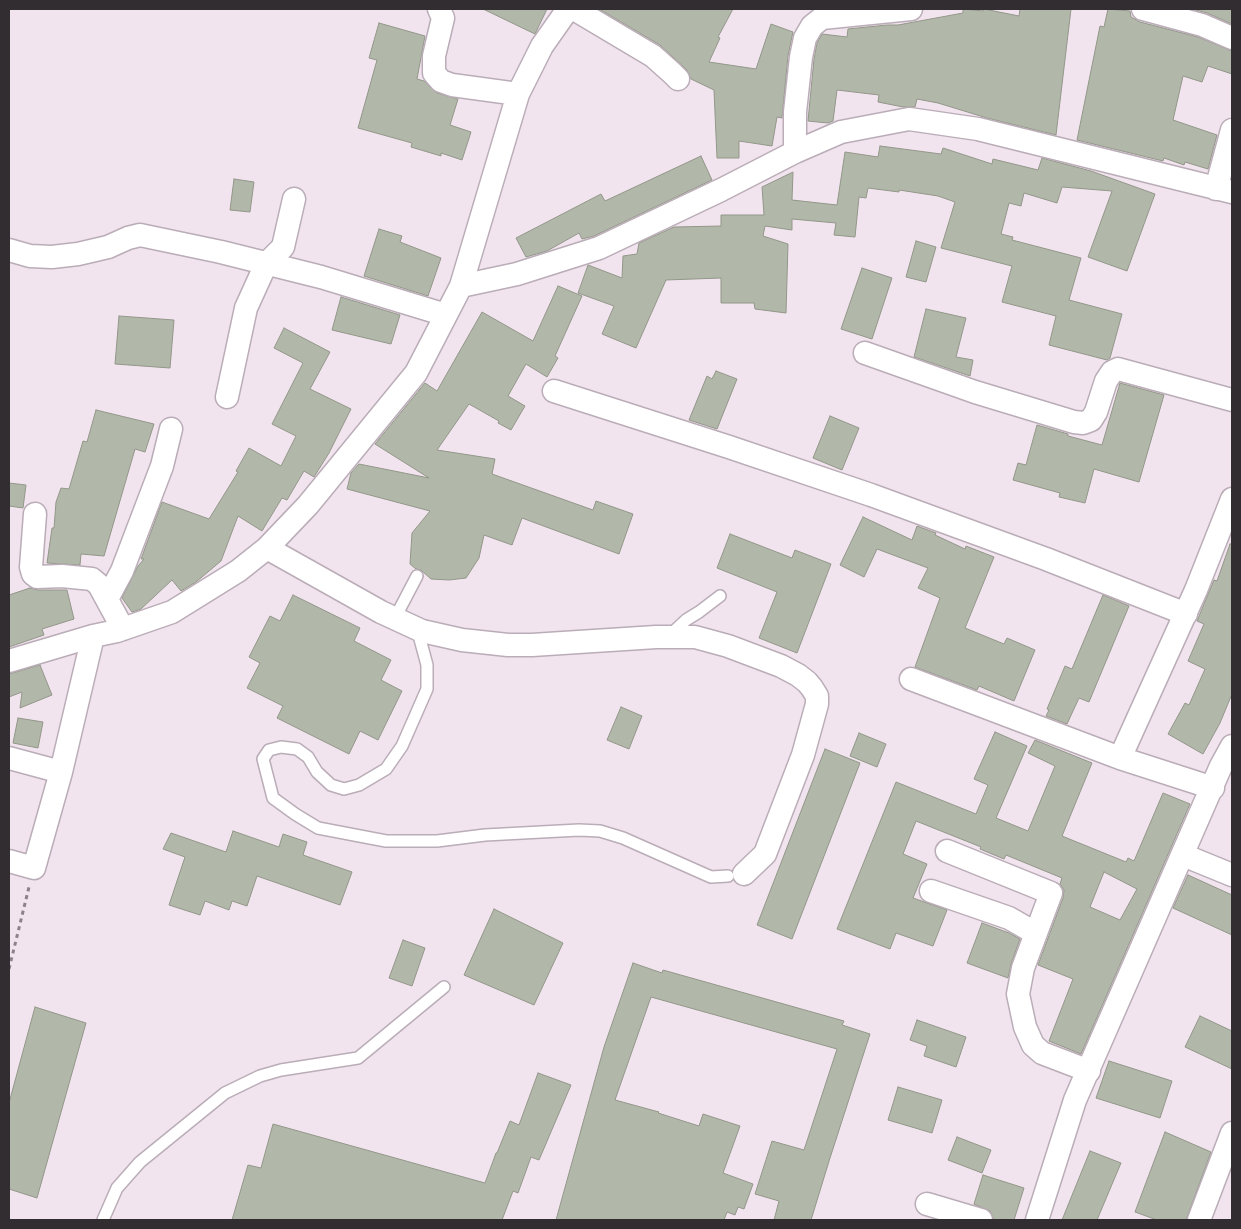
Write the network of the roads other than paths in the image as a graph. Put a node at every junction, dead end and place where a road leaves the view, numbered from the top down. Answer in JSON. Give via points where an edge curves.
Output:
{"nodes":[{"id":1,"x":439,"y":9,"type":"edge"},
{"id":2,"x":568,"y":9,"type":"edge"},
{"id":3,"x":574,"y":9,"type":"edge"},
{"id":4,"x":911,"y":9,"type":"edge"},
{"id":5,"x":1143,"y":9,"type":"edge"},
{"id":6,"x":1232,"y":38,"type":"edge"},
{"id":7,"x":678,"y":79,"type":"dead end"},
{"id":8,"x":518,"y":94,"type":"junction"},
{"id":9,"x":1232,"y":130,"type":"edge"},
{"id":10,"x":795,"y":152,"type":"junction"},
{"id":11,"x":1224,"y":190,"type":"edge"},
{"id":12,"x":294,"y":199,"type":"dead end"},
{"id":13,"x":9,"y":250,"type":"edge"},
{"id":14,"x":266,"y":264,"type":"junction"},
{"id":15,"x":461,"y":286,"type":"junction"},
{"id":16,"x":446,"y":315,"type":"junction"},
{"id":17,"x":865,"y":353,"type":"dead end"},
{"id":18,"x":554,"y":392,"type":"dead end"},
{"id":19,"x":227,"y":397,"type":"dead end"},
{"id":20,"x":1232,"y":400,"type":"edge"},
{"id":21,"x":171,"y":429,"type":"dead end"},
{"id":22,"x":1232,"y":499,"type":"edge"},
{"id":23,"x":35,"y":514,"type":"dead end"},
{"id":24,"x":267,"y":548,"type":"junction"},
{"id":25,"x":417,"y":576,"type":"dead end"},
{"id":26,"x":720,"y":596,"type":"dead end"},
{"id":27,"x":107,"y":599,"type":"junction"},
{"id":28,"x":1186,"y":614,"type":"junction"},
{"id":29,"x":395,"y":618,"type":"junction"},
{"id":30,"x":417,"y":628,"type":"junction"},
{"id":31,"x":123,"y":629,"type":"junction"},
{"id":32,"x":94,"y":636,"type":"junction"},
{"id":33,"x":668,"y":637,"type":"junction"},
{"id":34,"x":9,"y":661,"type":"edge"},
{"id":35,"x":911,"y":679,"type":"dead end"},
{"id":36,"x":1232,"y":746,"type":"edge"},
{"id":37,"x":9,"y":758,"type":"edge"},
{"id":38,"x":1120,"y":758,"type":"junction"},
{"id":39,"x":61,"y":772,"type":"junction"},
{"id":40,"x":1213,"y":788,"type":"junction"},
{"id":41,"x":947,"y":851,"type":"dead end"},
{"id":42,"x":1183,"y":855,"type":"junction"},
{"id":43,"x":9,"y":861,"type":"edge"},
{"id":44,"x":736,"y":875,"type":"joint"},
{"id":45,"x":1232,"y":875,"type":"edge"},
{"id":46,"x":931,"y":891,"type":"dead end"},
{"id":47,"x":1035,"y":933,"type":"junction"},
{"id":48,"x":444,"y":987,"type":"dead end"},
{"id":49,"x":1089,"y":1070,"type":"junction"},
{"id":50,"x":1232,"y":1134,"type":"edge"},
{"id":51,"x":927,"y":1204,"type":"dead end"},
{"id":52,"x":103,"y":1220,"type":"edge"},
{"id":53,"x":981,"y":1220,"type":"edge"},
{"id":54,"x":1037,"y":1220,"type":"edge"},
{"id":55,"x":1199,"y":1220,"type":"edge"}],
"edges":[{"from":1,"to":8,"type":"street","via":[[443,18],[434,56],[434,73],[441,81]]},
{"from":2,"to":8,"type":"street","via":[[542,46]]},
{"from":3,"to":7,"type":"street","via":[[653,56]]},
{"from":4,"to":10,"type":"street","via":[[822,18],[812,26],[799,66],[794,112]]},
{"from":5,"to":6,"type":"street","via":[[1202,25]]},
{"from":8,"to":15,"type":"street"},
{"from":9,"to":11,"type":"street"},
{"from":10,"to":11,"type":"street","via":[[841,132],[909,119],[978,129]]},
{"from":10,"to":15,"type":"street","via":[[599,248],[517,274]]},
{"from":12,"to":14,"type":"street","via":[[283,247]]},
{"from":13,"to":14,"type":"street","via":[[30,256],[61,256],[108,248],[140,235]]},
{"from":14,"to":16,"type":"street","via":[[361,288]]},
{"from":14,"to":19,"type":"street","via":[[246,308]]},
{"from":15,"to":16,"type":"street"},
{"from":16,"to":24,"type":"street","via":[[416,373],[308,505]]},
{"from":17,"to":20,"type":"street","via":[[975,392],[1083,424],[1091,420],[1106,381],[1112,372],[1118,370]]},
{"from":18,"to":28,"type":"street","via":[[871,495]]},
{"from":21,"to":27,"type":"street","via":[[164,460],[122,571]]},
{"from":22,"to":28,"type":"street"},
{"from":23,"to":27,"type":"street","via":[[33,574],[37,577],[92,579]]},
{"from":24,"to":29,"type":"street"},
{"from":24,"to":31,"type":"street","via":[[238,571],[172,612]]},
{"from":25,"to":29,"type":"lane"},
{"from":26,"to":33,"type":"lane"},
{"from":27,"to":31,"type":"street"},
{"from":28,"to":38,"type":"street"},
{"from":29,"to":30,"type":"street"},
{"from":30,"to":33,"type":"street","via":[[462,640],[508,645]]},
{"from":30,"to":44,"type":"lane","via":[[426,665],[427,689],[402,746],[386,769],[359,785],[344,789],[331,785],[308,757],[297,749],[281,747],[269,750],[263,759],[273,798],[318,828],[386,841],[600,831],[711,877]]},
{"from":31,"to":32,"type":"street"},
{"from":32,"to":34,"type":"street"},
{"from":32,"to":39,"type":"street"},
{"from":33,"to":44,"type":"street","via":[[695,637],[781,666],[807,682],[817,696],[803,755],[765,854]]},
{"from":35,"to":38,"type":"street"},
{"from":36,"to":40,"type":"street"},
{"from":37,"to":39,"type":"street"},
{"from":38,"to":40,"type":"street"},
{"from":39,"to":43,"type":"street","via":[[34,868]]},
{"from":40,"to":42,"type":"street"},
{"from":41,"to":47,"type":"street","via":[[1051,893]]},
{"from":42,"to":45,"type":"street"},
{"from":42,"to":49,"type":"street"},
{"from":46,"to":47,"type":"street","via":[[1009,918]]},
{"from":47,"to":49,"type":"street","via":[[1018,994],[1025,1027],[1033,1045],[1042,1053]]},
{"from":48,"to":52,"type":"lane","via":[[358,1058],[281,1070],[260,1076],[225,1094],[140,1162],[117,1188]]},
{"from":49,"to":54,"type":"street","via":[[1072,1108]]},
{"from":50,"to":55,"type":"street"},
{"from":51,"to":53,"type":"street"}]}
